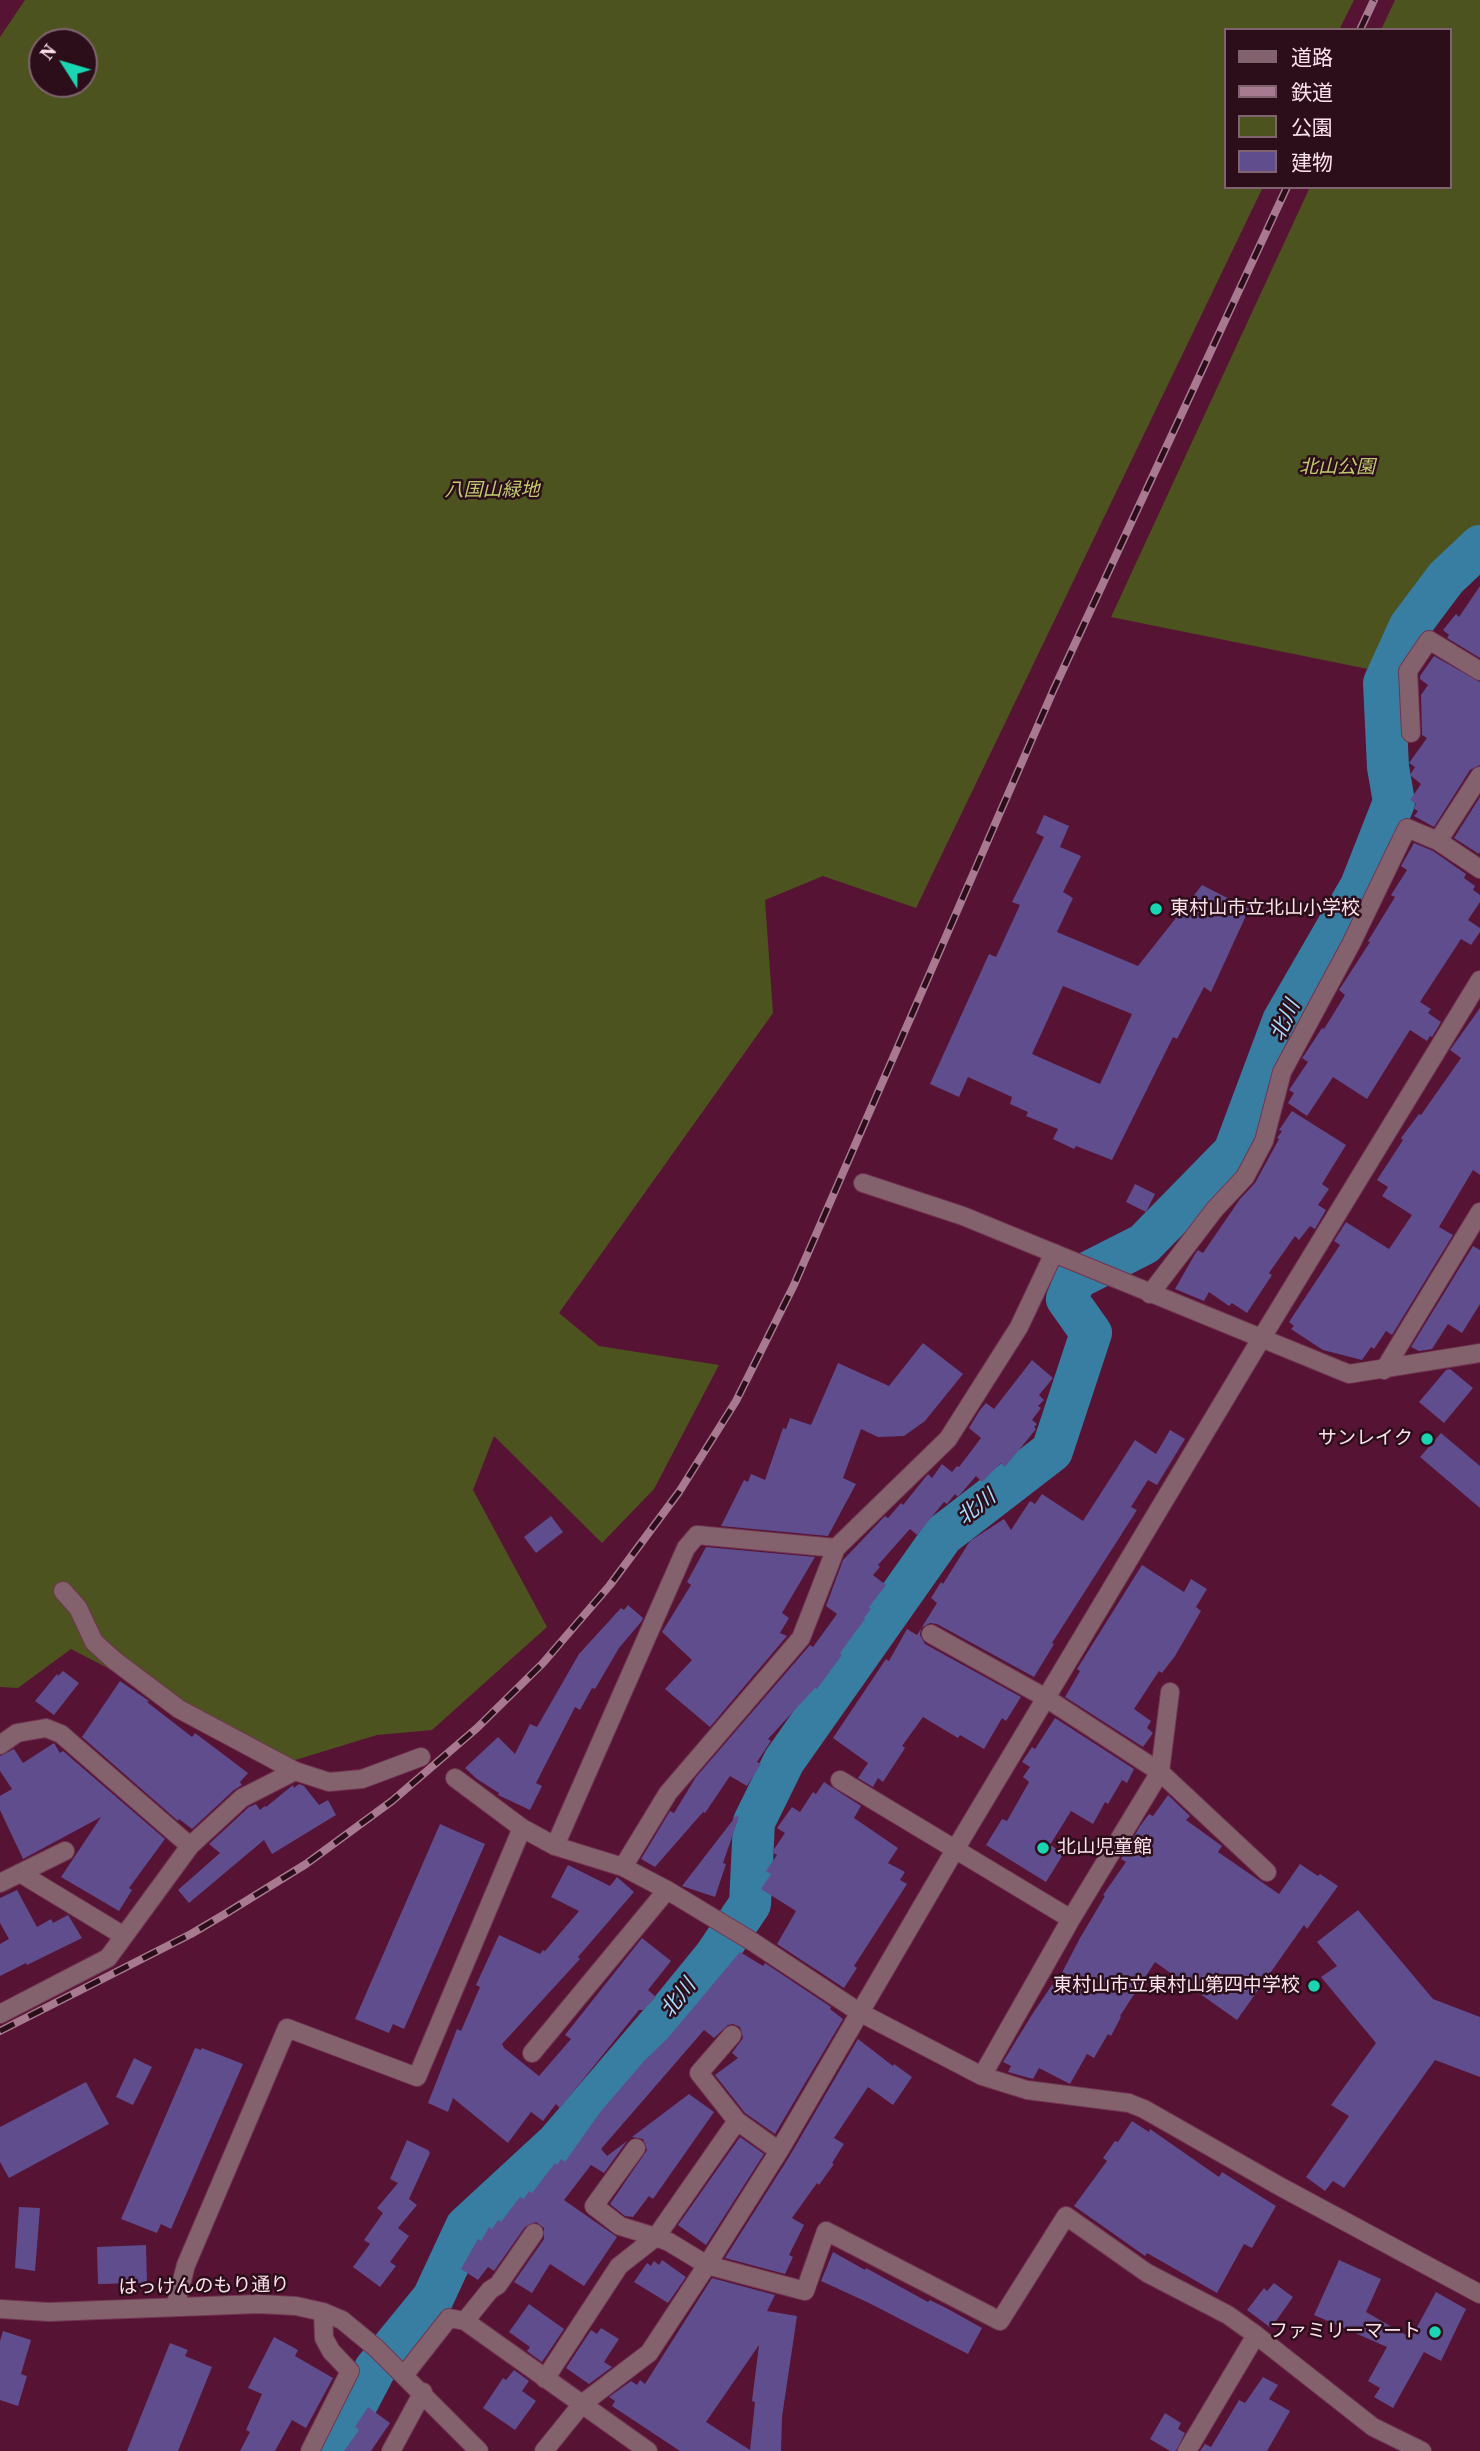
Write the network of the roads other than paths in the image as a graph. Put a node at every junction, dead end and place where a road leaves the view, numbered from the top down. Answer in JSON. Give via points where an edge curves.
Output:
{"nodes":[{"id":1,"x":1480,"y":671,"type":"edge"},
{"id":2,"x":1411,"y":733,"type":"dead end"},
{"id":3,"x":1480,"y":776,"type":"edge"},
{"id":4,"x":1438,"y":841,"type":"junction"},
{"id":5,"x":1480,"y":870,"type":"edge"},
{"id":6,"x":1480,"y":980,"type":"edge"},
{"id":7,"x":863,"y":1183,"type":"dead end"},
{"id":8,"x":1480,"y":1212,"type":"edge"},
{"id":9,"x":1054,"y":1253,"type":"junction"},
{"id":10,"x":1150,"y":1294,"type":"junction"},
{"id":11,"x":1261,"y":1339,"type":"junction"},
{"id":12,"x":1480,"y":1353,"type":"edge"},
{"id":13,"x":1384,"y":1370,"type":"junction"},
{"id":14,"x":836,"y":1548,"type":"junction"},
{"id":15,"x":63,"y":1591,"type":"dead end"},
{"id":16,"x":931,"y":1634,"type":"dead end"},
{"id":17,"x":1170,"y":1692,"type":"dead end"},
{"id":18,"x":1046,"y":1698,"type":"junction"},
{"id":19,"x":0,"y":1745,"type":"edge"},
{"id":20,"x":421,"y":1757,"type":"dead end"},
{"id":21,"x":295,"y":1771,"type":"junction"},
{"id":22,"x":1160,"y":1772,"type":"junction"},
{"id":23,"x":455,"y":1777,"type":"dead end"},
{"id":24,"x":840,"y":1780,"type":"dead end"},
{"id":25,"x":522,"y":1828,"type":"junction"},
{"id":26,"x":190,"y":1846,"type":"junction"},
{"id":27,"x":555,"y":1846,"type":"junction"},
{"id":28,"x":956,"y":1848,"type":"junction"},
{"id":29,"x":65,"y":1851,"type":"dead end"},
{"id":30,"x":624,"y":1867,"type":"junction"},
{"id":31,"x":1267,"y":1872,"type":"dead end"},
{"id":32,"x":20,"y":1873,"type":"junction"},
{"id":33,"x":0,"y":1883,"type":"edge"},
{"id":34,"x":667,"y":1890,"type":"junction"},
{"id":35,"x":1071,"y":1919,"type":"junction"},
{"id":36,"x":124,"y":1936,"type":"junction"},
{"id":37,"x":859,"y":2012,"type":"junction"},
{"id":38,"x":0,"y":2014,"type":"edge"},
{"id":39,"x":732,"y":2035,"type":"dead end"},
{"id":40,"x":532,"y":2053,"type":"dead end"},
{"id":41,"x":982,"y":2076,"type":"junction"},
{"id":42,"x":737,"y":2121,"type":"junction"},
{"id":43,"x":636,"y":2148,"type":"dead end"},
{"id":44,"x":779,"y":2151,"type":"junction"},
{"id":45,"x":534,"y":2233,"type":"dead end"},
{"id":46,"x":656,"y":2237,"type":"junction"},
{"id":47,"x":707,"y":2265,"type":"junction"},
{"id":48,"x":1480,"y":2294,"type":"edge"},
{"id":49,"x":175,"y":2307,"type":"junction"},
{"id":50,"x":0,"y":2309,"type":"edge"},
{"id":51,"x":323,"y":2312,"type":"junction"},
{"id":52,"x":465,"y":2321,"type":"junction"},
{"id":53,"x":1256,"y":2335,"type":"junction"},
{"id":54,"x":402,"y":2372,"type":"junction"},
{"id":55,"x":545,"y":2379,"type":"junction"},
{"id":56,"x":423,"y":2392,"type":"junction"},
{"id":57,"x":582,"y":2404,"type":"junction"},
{"id":58,"x":1388,"y":2444,"type":"edge"},
{"id":59,"x":310,"y":2451,"type":"edge"},
{"id":60,"x":391,"y":2451,"type":"edge"},
{"id":61,"x":479,"y":2451,"type":"edge"},
{"id":62,"x":544,"y":2451,"type":"edge"},
{"id":63,"x":649,"y":2451,"type":"edge"},
{"id":64,"x":1187,"y":2451,"type":"edge"},
{"id":65,"x":1422,"y":2451,"type":"edge"}],
"edges":[{"from":1,"to":2,"type":"street","via":[[1429,640],[1408,671]]},
{"from":3,"to":4,"type":"street"},
{"from":4,"to":5,"type":"street"},
{"from":4,"to":10,"type":"street","via":[[1407,828],[1282,1072],[1264,1141],[1245,1177]]},
{"from":6,"to":11,"type":"street"},
{"from":7,"to":9,"type":"street"},
{"from":8,"to":13,"type":"street"},
{"from":9,"to":10,"type":"street"},
{"from":9,"to":14,"type":"street","via":[[1019,1327],[948,1439]]},
{"from":10,"to":11,"type":"street"},
{"from":11,"to":13,"type":"street","via":[[1349,1374]]},
{"from":11,"to":18,"type":"street"},
{"from":12,"to":13,"type":"street"},
{"from":14,"to":27,"type":"street","via":[[697,1535],[686,1548]]},
{"from":14,"to":30,"type":"street","via":[[800,1638],[668,1793]]},
{"from":15,"to":21,"type":"street","via":[[78,1608],[94,1642],[115,1661],[179,1709]]},
{"from":16,"to":18,"type":"street"},
{"from":17,"to":22,"type":"street"},
{"from":18,"to":22,"type":"street"},
{"from":18,"to":28,"type":"street"},
{"from":19,"to":26,"type":"street","via":[[17,1733],[46,1728],[61,1734]]},
{"from":20,"to":21,"type":"street","via":[[362,1779],[329,1782]]},
{"from":21,"to":26,"type":"street","via":[[242,1798]]},
{"from":22,"to":31,"type":"street"},
{"from":22,"to":35,"type":"street"},
{"from":23,"to":25,"type":"street"},
{"from":24,"to":28,"type":"street"},
{"from":25,"to":27,"type":"street"},
{"from":25,"to":49,"type":"street","via":[[417,2077],[287,2028],[186,2265]]},
{"from":26,"to":36,"type":"street"},
{"from":27,"to":30,"type":"street"},
{"from":28,"to":35,"type":"street"},
{"from":28,"to":37,"type":"street"},
{"from":29,"to":32,"type":"street"},
{"from":30,"to":34,"type":"street"},
{"from":32,"to":33,"type":"street"},
{"from":32,"to":36,"type":"street"},
{"from":34,"to":37,"type":"street"},
{"from":34,"to":40,"type":"street"},
{"from":35,"to":41,"type":"street"},
{"from":36,"to":38,"type":"street","via":[[108,1958]]},
{"from":37,"to":41,"type":"street"},
{"from":37,"to":44,"type":"street"},
{"from":39,"to":42,"type":"street","via":[[699,2073]]},
{"from":41,"to":48,"type":"street","via":[[1027,2090],[1129,2103],[1144,2109]]},
{"from":42,"to":44,"type":"street"},
{"from":42,"to":46,"type":"street"},
{"from":43,"to":46,"type":"street","via":[[594,2206],[620,2226]]},
{"from":44,"to":47,"type":"street"},
{"from":45,"to":52,"type":"street","via":[[498,2285]]},
{"from":46,"to":47,"type":"street"},
{"from":46,"to":55,"type":"street","via":[[620,2266]]},
{"from":47,"to":53,"type":"street","via":[[805,2291],[826,2231],[1000,2321],[1066,2216],[1147,2273]]},
{"from":47,"to":57,"type":"street","via":[[649,2354]]},
{"from":49,"to":50,"type":"street","name":"はっけんのもり通り","via":[[48,2312]]},
{"from":49,"to":51,"type":"street","name":"はっけんのもり通り","via":[[259,2304]]},
{"from":51,"to":54,"type":"street","name":"はっけんのもり通り","via":[[342,2320]]},
{"from":51,"to":59,"type":"street","via":[[324,2338],[350,2371]]},
{"from":52,"to":54,"type":"street","via":[[449,2318]]},
{"from":52,"to":55,"type":"street"},
{"from":53,"to":58,"type":"street","via":[[1373,2427]]},
{"from":53,"to":64,"type":"street"},
{"from":54,"to":56,"type":"street","name":"はっけんのもり通り"},
{"from":55,"to":57,"type":"street"},
{"from":56,"to":60,"type":"street"},
{"from":56,"to":61,"type":"street","name":"はっけんのもり通り"},
{"from":57,"to":62,"type":"street"},
{"from":57,"to":63,"type":"street"},
{"from":58,"to":65,"type":"street"}]}
